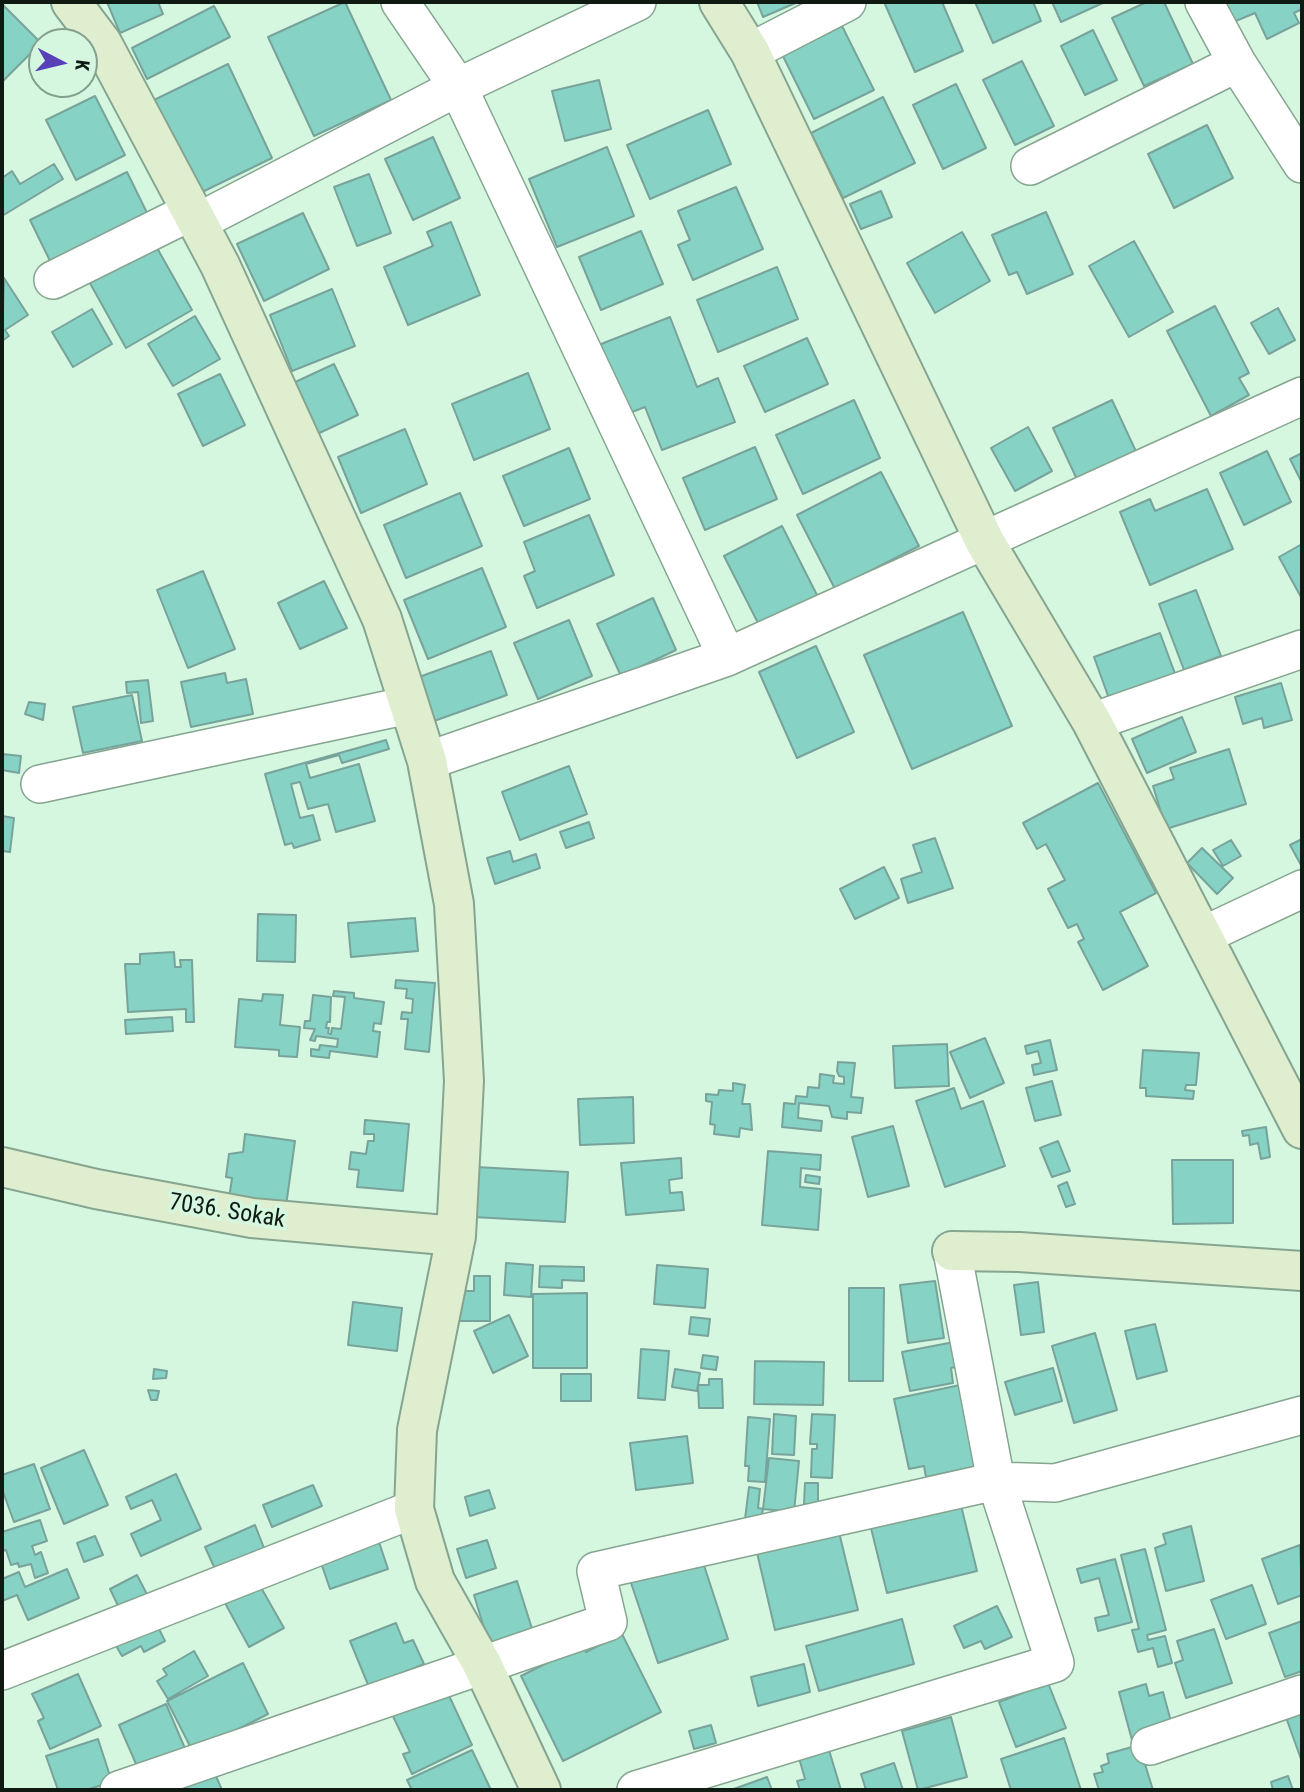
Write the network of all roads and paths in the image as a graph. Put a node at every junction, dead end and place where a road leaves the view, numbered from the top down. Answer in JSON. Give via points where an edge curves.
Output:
{"nodes":[{"id":1,"x":71,"y":2,"type":"edge"},
{"id":2,"x":400,"y":2,"type":"edge"},
{"id":3,"x":637,"y":2,"type":"edge"},
{"id":4,"x":719,"y":2,"type":"edge"},
{"id":5,"x":847,"y":2,"type":"edge"},
{"id":6,"x":1204,"y":2,"type":"edge"},
{"id":7,"x":750,"y":52,"type":"junction"},
{"id":8,"x":1237,"y":64,"type":"junction"},
{"id":9,"x":458,"y":87,"type":"junction"},
{"id":10,"x":1302,"y":164,"type":"edge"},
{"id":11,"x":1030,"y":166,"type":"dead end"},
{"id":12,"x":195,"y":217,"type":"junction"},
{"id":13,"x":53,"y":280,"type":"dead end"},
{"id":14,"x":1302,"y":396,"type":"edge"},
{"id":15,"x":985,"y":542,"type":"junction"},
{"id":16,"x":1302,"y":649,"type":"edge"},
{"id":17,"x":727,"y":657,"type":"junction"},
{"id":18,"x":410,"y":705,"type":"junction"},
{"id":19,"x":1091,"y":722,"type":"junction"},
{"id":20,"x":427,"y":761,"type":"junction"},
{"id":21,"x":40,"y":784,"type":"dead end"},
{"id":22,"x":1302,"y":889,"type":"edge"},
{"id":23,"x":1202,"y":936,"type":"junction"},
{"id":24,"x":1302,"y":1129,"type":"edge"},
{"id":25,"x":2,"y":1167,"type":"edge"},
{"id":26,"x":456,"y":1236,"type":"junction"},
{"id":27,"x":953,"y":1251,"type":"joint"},
{"id":28,"x":1302,"y":1271,"type":"edge"},
{"id":29,"x":1302,"y":1415,"type":"edge"},
{"id":30,"x":996,"y":1481,"type":"junction"},
{"id":31,"x":414,"y":1509,"type":"junction"},
{"id":32,"x":482,"y":1664,"type":"junction"},
{"id":33,"x":2,"y":1671,"type":"edge"},
{"id":34,"x":1302,"y":1694,"type":"edge"},
{"id":35,"x":1150,"y":1746,"type":"dead end"},
{"id":36,"x":119,"y":1790,"type":"edge"},
{"id":37,"x":541,"y":1790,"type":"edge"},
{"id":38,"x":636,"y":1790,"type":"edge"}],
"edges":[{"from":1,"to":12,"type":"street","via":[[102,43]]},
{"from":2,"to":9,"type":"street"},
{"from":3,"to":9,"type":"street"},
{"from":4,"to":7,"type":"street"},
{"from":5,"to":7,"type":"street"},
{"from":6,"to":8,"type":"street"},
{"from":7,"to":15,"type":"street"},
{"from":8,"to":10,"type":"street"},
{"from":8,"to":11,"type":"street"},
{"from":9,"to":12,"type":"street"},
{"from":9,"to":17,"type":"street"},
{"from":12,"to":13,"type":"street"},
{"from":12,"to":18,"type":"street","via":[[382,619]]},
{"from":14,"to":15,"type":"street"},
{"from":15,"to":17,"type":"street"},
{"from":15,"to":19,"type":"street"},
{"from":16,"to":19,"type":"street"},
{"from":17,"to":20,"type":"street"},
{"from":18,"to":20,"type":"street"},
{"from":18,"to":21,"type":"street"},
{"from":19,"to":23,"type":"street"},
{"from":20,"to":26,"type":"street","via":[[454,904],[464,1081]]},
{"from":22,"to":23,"type":"street"},
{"from":23,"to":24,"type":"street"},
{"from":25,"to":26,"type":"street","name":"7036. Sokak","via":[[252,1218]]},
{"from":26,"to":31,"type":"street","via":[[417,1430]]},
{"from":27,"to":28,"type":"street"},
{"from":27,"to":30,"type":"street"},
{"from":29,"to":30,"type":"street","via":[[1055,1483]]},
{"from":30,"to":32,"type":"street","via":[[596,1571],[608,1622]]},
{"from":30,"to":38,"type":"street","via":[[1055,1663]]},
{"from":31,"to":32,"type":"street","via":[[435,1581]]},
{"from":31,"to":33,"type":"street"},
{"from":32,"to":36,"type":"street"},
{"from":32,"to":37,"type":"street"},
{"from":34,"to":35,"type":"street"}]}
